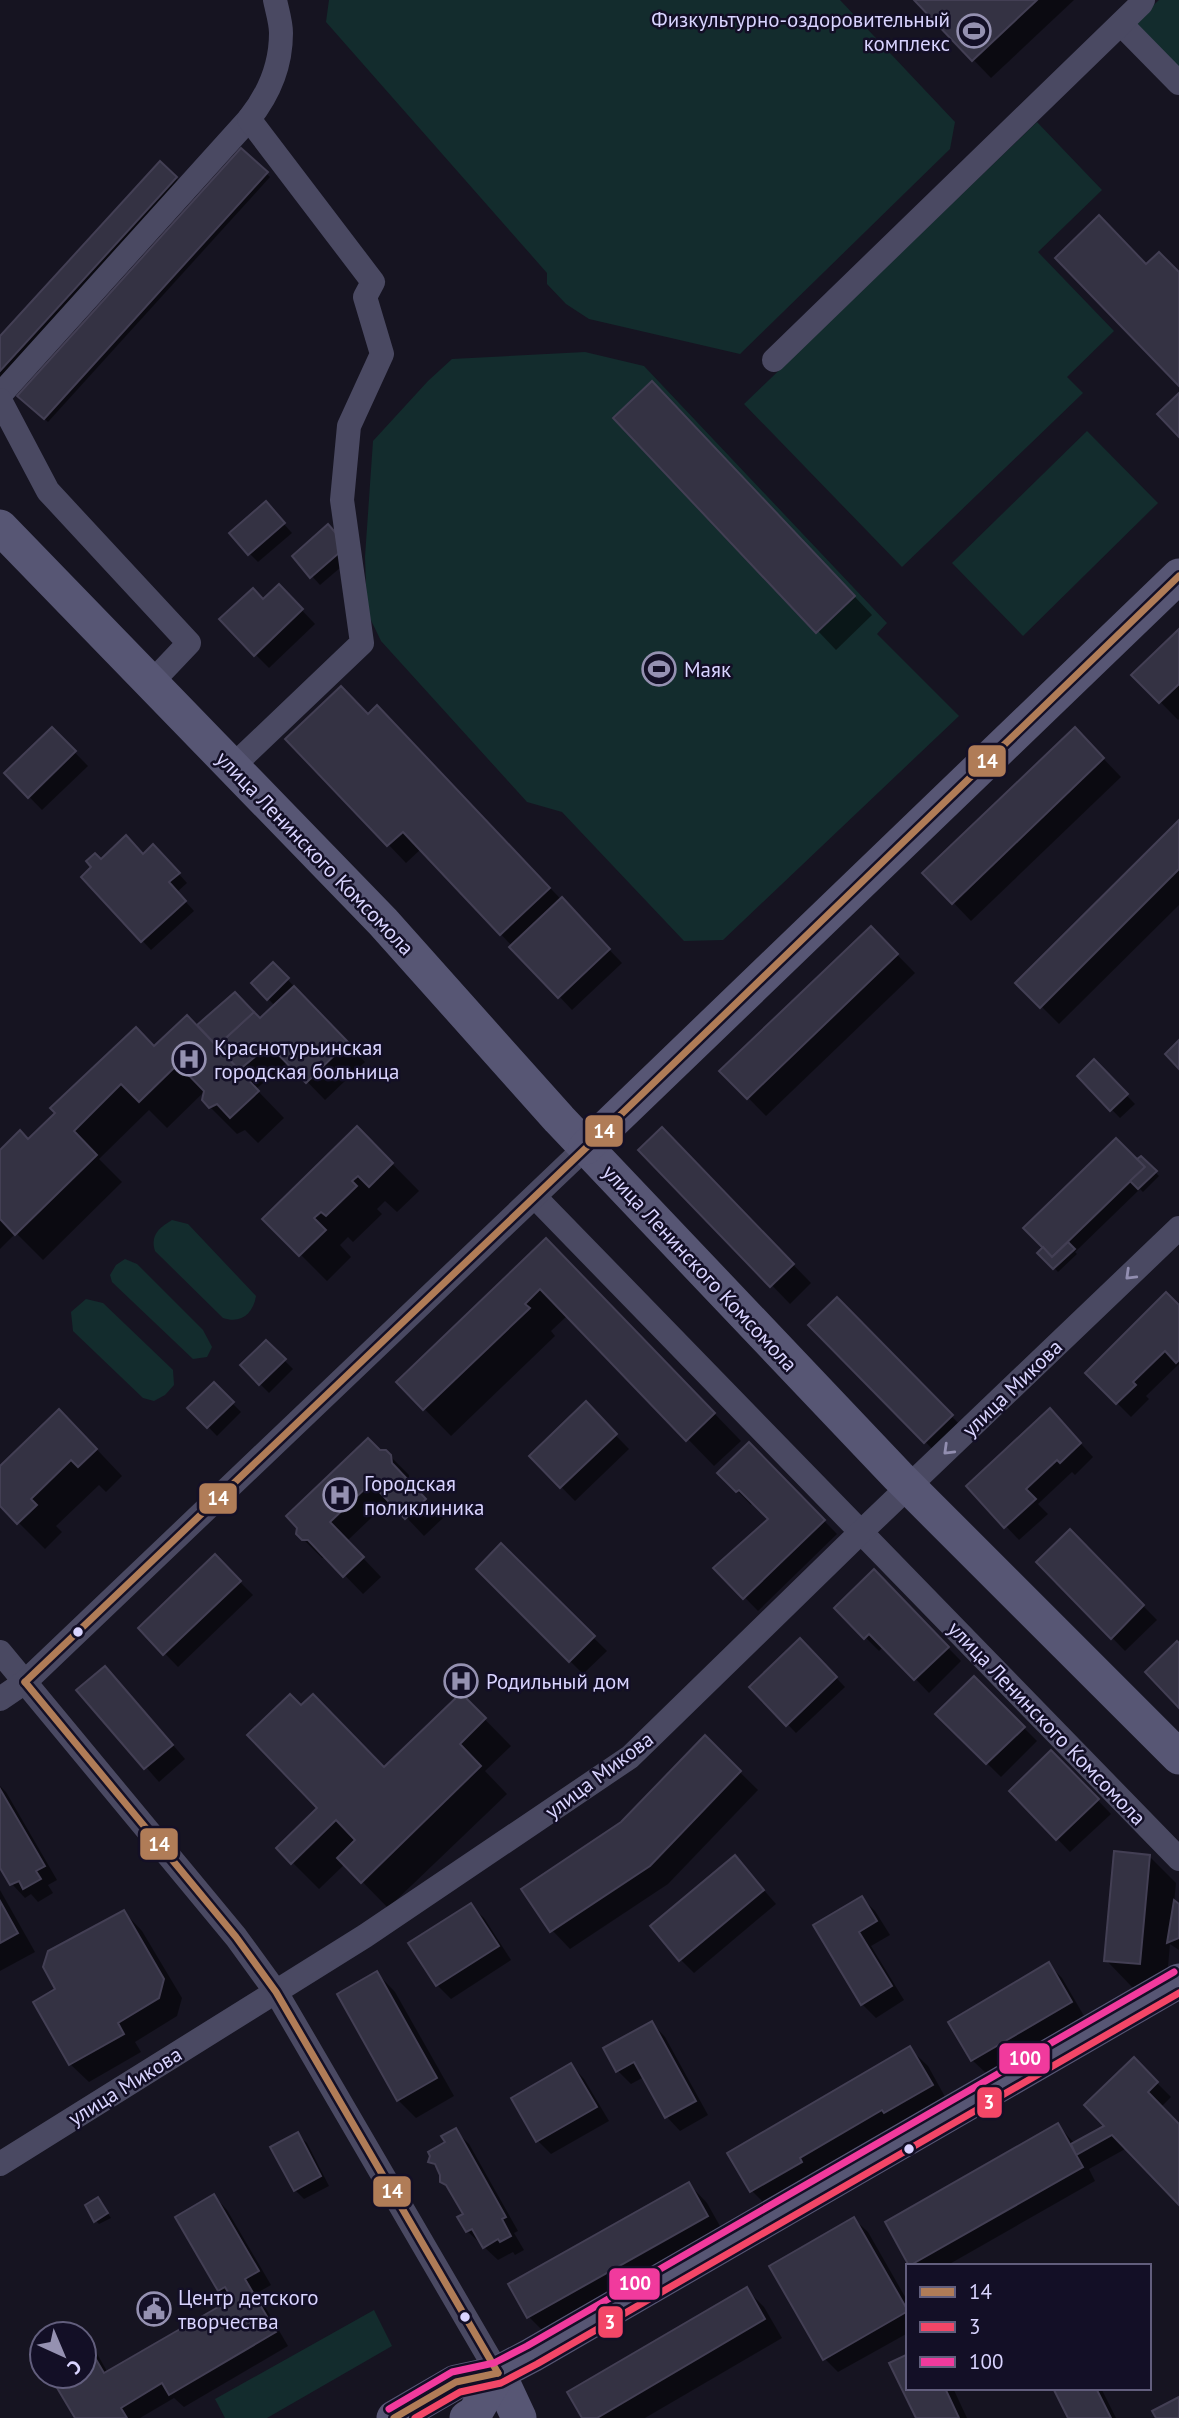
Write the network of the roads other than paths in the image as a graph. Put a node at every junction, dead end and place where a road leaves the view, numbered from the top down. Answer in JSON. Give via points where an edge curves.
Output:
{"nodes":[{"id":1,"x":275,"y":0,"type":"edge"},
{"id":2,"x":1143,"y":0,"type":"edge"},
{"id":3,"x":1121,"y":24,"type":"junction"},
{"id":4,"x":1179,"y":83,"type":"edge"},
{"id":5,"x":248,"y":119,"type":"junction"},
{"id":6,"x":774,"y":360,"type":"dead end"},
{"id":7,"x":0,"y":395,"type":"edge"},
{"id":8,"x":0,"y":400,"type":"edge"},
{"id":9,"x":0,"y":527,"type":"edge"},
{"id":10,"x":1179,"y":576,"type":"edge"},
{"id":11,"x":152,"y":682,"type":"junction"},
{"id":12,"x":232,"y":767,"type":"junction"},
{"id":13,"x":586,"y":1147,"type":"junction"},
{"id":14,"x":535,"y":1197,"type":"junction"},
{"id":15,"x":1179,"y":1228,"type":"edge"},
{"id":16,"x":910,"y":1487,"type":"junction"},
{"id":17,"x":861,"y":1532,"type":"junction"},
{"id":18,"x":0,"y":1652,"type":"edge"},
{"id":19,"x":25,"y":1682,"type":"junction"},
{"id":20,"x":0,"y":1699,"type":"edge"},
{"id":21,"x":1179,"y":1757,"type":"edge"},
{"id":22,"x":1179,"y":1859,"type":"edge"},
{"id":23,"x":1179,"y":1981,"type":"edge"},
{"id":24,"x":276,"y":1992,"type":"junction"},
{"id":25,"x":0,"y":2164,"type":"edge"},
{"id":26,"x":498,"y":2374,"type":"junction"},
{"id":27,"x":394,"y":2418,"type":"edge"},
{"id":28,"x":467,"y":2418,"type":"edge"},
{"id":29,"x":519,"y":2418,"type":"edge"}],
"edges":[{"from":1,"to":5,"type":"street","via":[[281,31],[276,72],[264,101]]},
{"from":2,"to":3,"type":"street"},
{"from":3,"to":4,"type":"street"},
{"from":3,"to":6,"type":"street"},
{"from":5,"to":7,"type":"street"},
{"from":5,"to":12,"type":"street","via":[[373,282],[365,297],[382,354],[349,426],[342,500],[362,643]]},
{"from":8,"to":11,"type":"street","via":[[48,491],[189,643]]},
{"from":9,"to":11,"type":"main road","name":"улица Ленинского Комсомола"},
{"from":10,"to":13,"type":"main road"},
{"from":11,"to":12,"type":"main road","name":"улица Ленинского Комсомола"},
{"from":12,"to":13,"type":"main road","name":"улица Ленинского Комсомола","via":[[383,922]]},
{"from":13,"to":14,"type":"street"},
{"from":13,"to":16,"type":"main road","name":"улица Ленинского Комсомола"},
{"from":14,"to":17,"type":"street","name":"улица Ленинского Комсомола"},
{"from":14,"to":19,"type":"street"},
{"from":15,"to":16,"type":"street","name":"улица Микова","one_way":true},
{"from":16,"to":17,"type":"street","name":"улица Микова"},
{"from":16,"to":21,"type":"main road","name":"улица Ленинского Комсомола"},
{"from":17,"to":22,"type":"street","name":"улица Ленинского Комсомола"},
{"from":17,"to":24,"type":"street","name":"улица Микова","via":[[631,1757]]},
{"from":18,"to":19,"type":"street"},
{"from":19,"to":20,"type":"street"},
{"from":19,"to":24,"type":"street","via":[[236,1937]]},
{"from":23,"to":26,"type":"main road"},
{"from":24,"to":25,"type":"street","name":"улица Микова"},
{"from":24,"to":26,"type":"street"},
{"from":26,"to":27,"type":"main road","via":[[456,2382]]},
{"from":26,"to":28,"type":"main road","via":[[475,2413]]},
{"from":26,"to":29,"type":"main road"}]}
